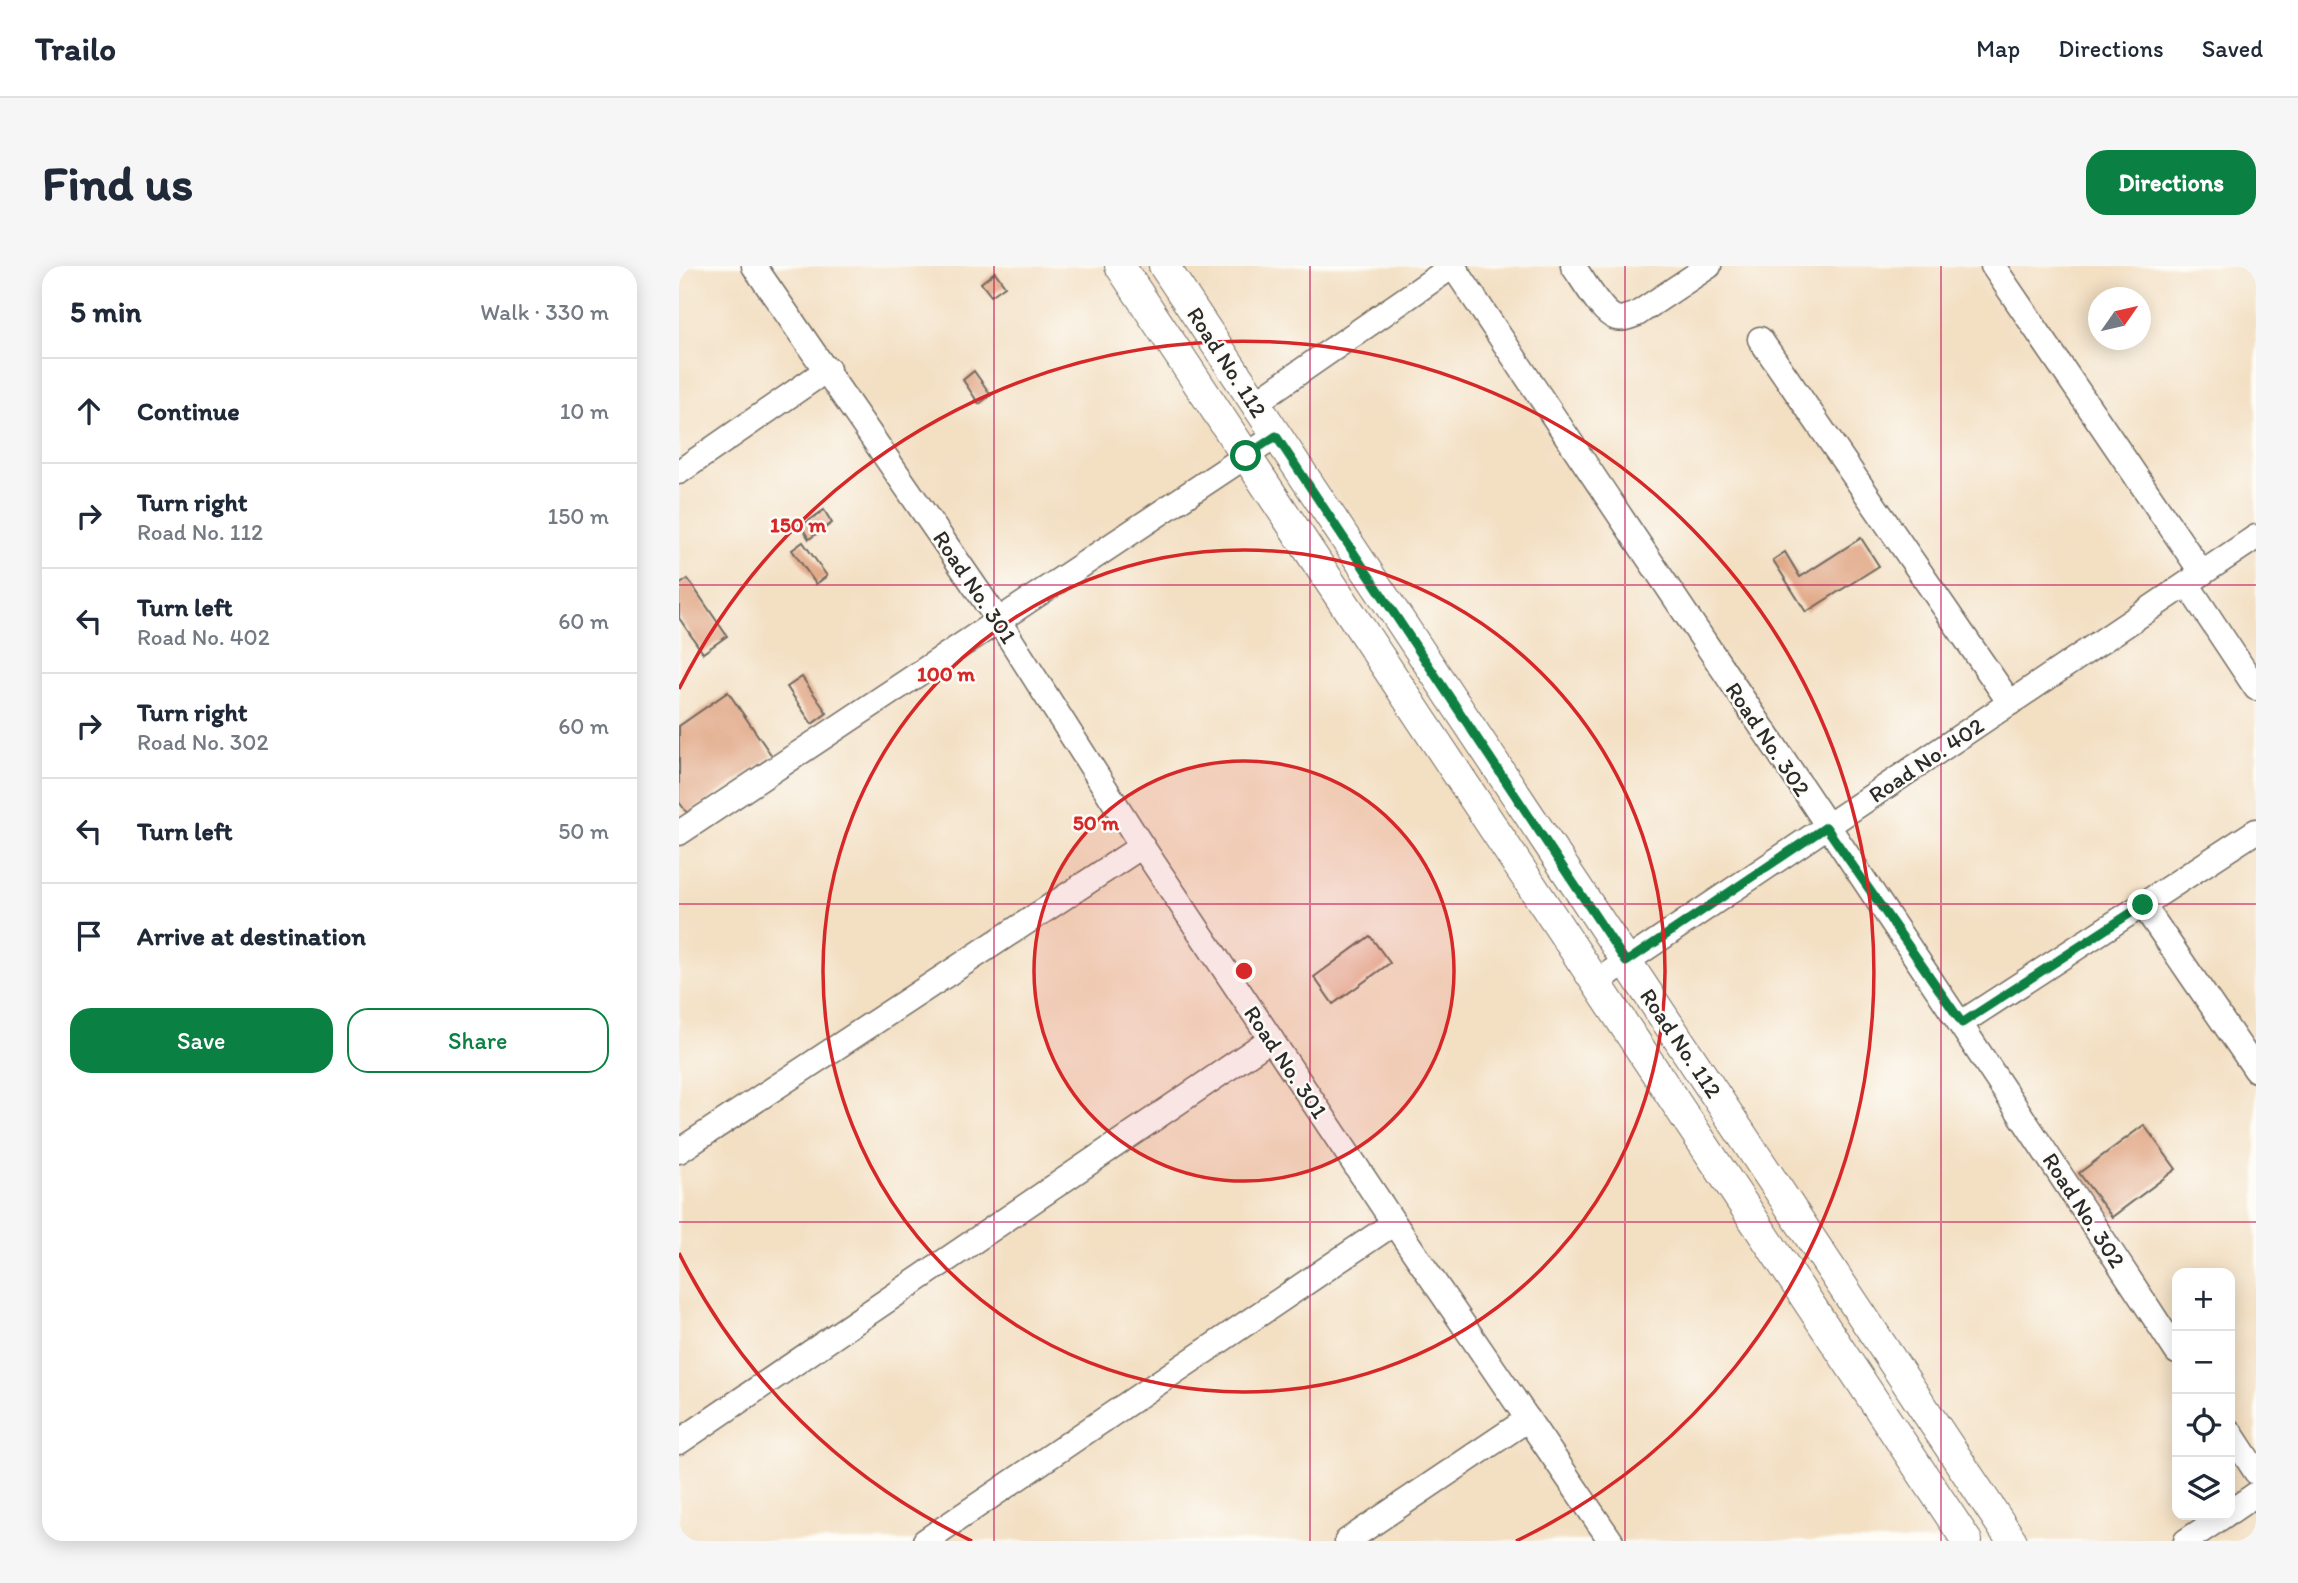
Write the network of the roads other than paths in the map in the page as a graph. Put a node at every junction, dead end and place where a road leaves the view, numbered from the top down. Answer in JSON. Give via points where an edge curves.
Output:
{"nodes":[{"id":1,"x":754,"y":266,"type":"edge"},
{"id":2,"x":1120,"y":266,"type":"edge"},
{"id":3,"x":1164,"y":266,"type":"edge"},
{"id":4,"x":1453,"y":266,"type":"edge"},
{"id":5,"x":1573,"y":266,"type":"edge"},
{"id":6,"x":1709,"y":266,"type":"edge"},
{"id":7,"x":1993,"y":266,"type":"edge"},
{"id":8,"x":1760,"y":339,"type":"dead end"},
{"id":9,"x":828,"y":369,"type":"junction"},
{"id":10,"x":1255,"y":403,"type":"junction"},
{"id":11,"x":1276,"y":436,"type":"junction"},
{"id":12,"x":1246,"y":456,"type":"junction"},
{"id":13,"x":679,"y":471,"type":"edge"},
{"id":14,"x":2256,"y":537,"type":"edge"},
{"id":15,"x":2195,"y":579,"type":"junction"},
{"id":16,"x":998,"y":620,"type":"junction"},
{"id":17,"x":2256,"y":688,"type":"edge"},
{"id":18,"x":2010,"y":703,"type":"junction"},
{"id":19,"x":1826,"y":827,"type":"junction"},
{"id":20,"x":2256,"y":831,"type":"edge"},
{"id":21,"x":679,"y":833,"type":"edge"},
{"id":22,"x":1142,"y":846,"type":"junction"},
{"id":23,"x":2143,"y":905,"type":"junction"},
{"id":24,"x":1626,"y":962,"type":"junction"},
{"id":25,"x":1596,"y":982,"type":"junction"},
{"id":26,"x":1962,"y":1023,"type":"junction"},
{"id":27,"x":1271,"y":1039,"type":"junction"},
{"id":28,"x":2256,"y":1070,"type":"edge"},
{"id":29,"x":679,"y":1151,"type":"edge"},
{"id":30,"x":1394,"y":1223,"type":"junction"},
{"id":31,"x":2172,"y":1344,"type":"edge"},
{"id":32,"x":1528,"y":1419,"type":"junction"},
{"id":33,"x":2235,"y":1440,"type":"edge"},
{"id":34,"x":679,"y":1442,"type":"edge"},
{"id":35,"x":2256,"y":1472,"type":"edge"},
{"id":36,"x":2256,"y":1494,"type":"edge"},
{"id":37,"x":2235,"y":1508,"type":"edge"},
{"id":38,"x":2218,"y":1520,"type":"edge"},
{"id":39,"x":925,"y":1541,"type":"edge"},
{"id":40,"x":1347,"y":1541,"type":"edge"},
{"id":41,"x":1611,"y":1541,"type":"edge"},
{"id":42,"x":1967,"y":1541,"type":"edge"},
{"id":43,"x":2012,"y":1541,"type":"edge"},
{"id":44,"x":2186,"y":1541,"type":"edge"}],
"edges":[{"from":1,"to":9,"type":"street","name":"Road No. 301"},
{"from":2,"to":12,"type":"street","name":"Road No. 112"},
{"from":3,"to":10,"type":"street","name":"Road No. 112"},
{"from":4,"to":10,"type":"street"},
{"from":4,"to":19,"type":"street","name":"Road No. 302"},
{"from":5,"to":6,"type":"street","via":[[1605,311],[1625,318]]},
{"from":7,"to":15,"type":"street"},
{"from":8,"to":18,"type":"street"},
{"from":9,"to":13,"type":"street"},
{"from":9,"to":16,"type":"street","name":"Road No. 301"},
{"from":10,"to":11,"type":"street","name":"Road No. 112"},
{"from":11,"to":12,"type":"street"},
{"from":11,"to":24,"type":"street","name":"Road No. 112"},
{"from":12,"to":16,"type":"street"},
{"from":12,"to":25,"type":"street","name":"Road No. 112"},
{"from":14,"to":15,"type":"street","name":"Road No. 402"},
{"from":15,"to":17,"type":"street"},
{"from":15,"to":18,"type":"street","name":"Road No. 402"},
{"from":16,"to":21,"type":"street"},
{"from":16,"to":22,"type":"street","name":"Road No. 301"},
{"from":18,"to":19,"type":"street","name":"Road No. 402"},
{"from":19,"to":24,"type":"street","name":"Road No. 402"},
{"from":19,"to":26,"type":"street","name":"Road No. 302"},
{"from":20,"to":23,"type":"street"},
{"from":22,"to":27,"type":"street","name":"Road No. 301"},
{"from":22,"to":29,"type":"street"},
{"from":23,"to":26,"type":"street"},
{"from":23,"to":28,"type":"street"},
{"from":24,"to":25,"type":"street","name":"Road No. 402"},
{"from":24,"to":43,"type":"street","name":"Road No. 112"},
{"from":25,"to":42,"type":"street","name":"Road No. 112"},
{"from":26,"to":31,"type":"street","name":"Road No. 302"},
{"from":27,"to":30,"type":"street","name":"Road No. 301"},
{"from":27,"to":34,"type":"street"},
{"from":30,"to":32,"type":"street","name":"Road No. 301"},
{"from":30,"to":39,"type":"street"},
{"from":32,"to":40,"type":"street"},
{"from":32,"to":41,"type":"street","name":"Road No. 301"},
{"from":33,"to":35,"type":"street"},
{"from":36,"to":37,"type":"street"},
{"from":38,"to":44,"type":"street"}]}
